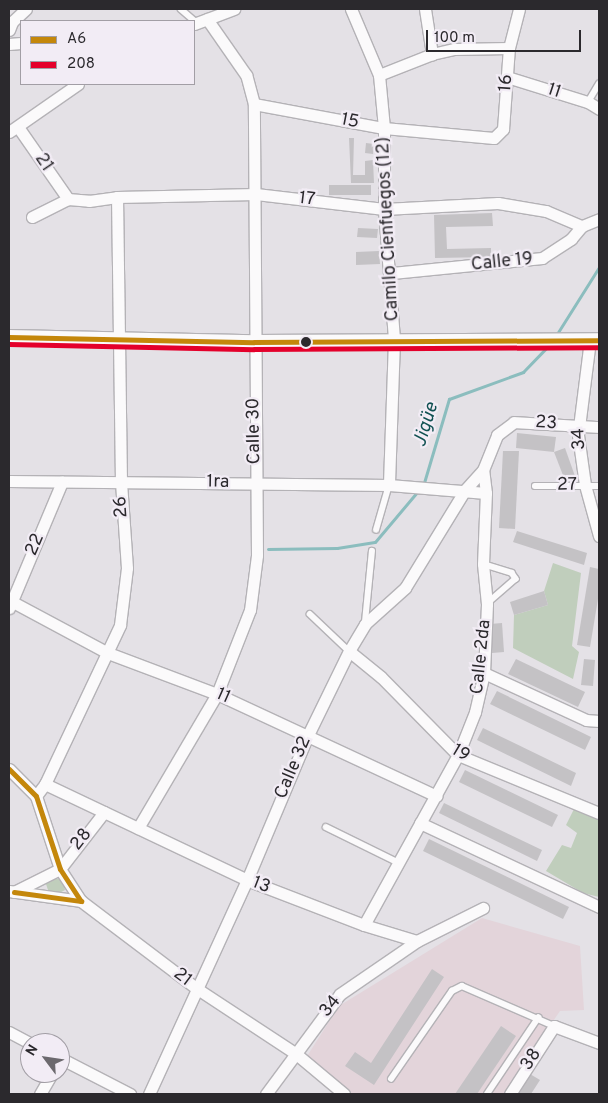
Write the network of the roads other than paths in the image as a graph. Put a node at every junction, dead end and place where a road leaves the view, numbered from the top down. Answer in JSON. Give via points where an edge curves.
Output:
{"nodes":[{"id":1,"x":26,"y":9,"type":"edge"},
{"id":2,"x":180,"y":9,"type":"edge"},
{"id":3,"x":234,"y":9,"type":"edge"},
{"id":4,"x":351,"y":9,"type":"edge"},
{"id":5,"x":425,"y":9,"type":"edge"},
{"id":6,"x":519,"y":9,"type":"edge"},
{"id":7,"x":199,"y":22,"type":"edge"},
{"id":8,"x":9,"y":30,"type":"edge"},
{"id":9,"x":509,"y":48,"type":"junction"},
{"id":10,"x":432,"y":54,"type":"junction"},
{"id":11,"x":379,"y":75,"type":"junction"},
{"id":12,"x":507,"y":77,"type":"junction"},
{"id":13,"x":599,"y":84,"type":"edge"},
{"id":14,"x":76,"y":85,"type":"edge"},
{"id":15,"x":588,"y":102,"type":"junction"},
{"id":16,"x":254,"y":104,"type":"junction"},
{"id":17,"x":599,"y":109,"type":"edge"},
{"id":18,"x":12,"y":128,"type":"edge"},
{"id":19,"x":384,"y":128,"type":"junction"},
{"id":20,"x":503,"y":129,"type":"joint"},
{"id":21,"x":256,"y":194,"type":"junction"},
{"id":22,"x":117,"y":197,"type":"junction"},
{"id":23,"x":68,"y":199,"type":"junction"},
{"id":24,"x":384,"y":209,"type":"junction"},
{"id":25,"x":32,"y":217,"type":"dead end"},
{"id":26,"x":599,"y":219,"type":"edge"},
{"id":27,"x":582,"y":226,"type":"junction"},
{"id":28,"x":392,"y":272,"type":"junction"},
{"id":29,"x":9,"y":337,"type":"edge"},
{"id":30,"x":119,"y":338,"type":"junction"},
{"id":31,"x":394,"y":340,"type":"junction"},
{"id":32,"x":595,"y":340,"type":"edge"},
{"id":33,"x":254,"y":342,"type":"junction"},
{"id":34,"x":579,"y":426,"type":"junction"},
{"id":35,"x":599,"y":427,"type":"edge"},
{"id":36,"x":497,"y":435,"type":"joint"},
{"id":37,"x":483,"y":470,"type":"junction"},
{"id":38,"x":9,"y":481,"type":"edge"},
{"id":39,"x":62,"y":482,"type":"junction"},
{"id":40,"x":120,"y":482,"type":"junction"},
{"id":41,"x":256,"y":483,"type":"junction"},
{"id":42,"x":389,"y":485,"type":"junction"},
{"id":43,"x":586,"y":485,"type":"junction"},
{"id":44,"x":535,"y":486,"type":"dead end"},
{"id":45,"x":599,"y":486,"type":"edge"},
{"id":46,"x":465,"y":490,"type":"junction"},
{"id":47,"x":486,"y":493,"type":"junction"},
{"id":48,"x":376,"y":530,"type":"dead end"},
{"id":49,"x":599,"y":536,"type":"edge"},
{"id":50,"x":372,"y":551,"type":"dead end"},
{"id":51,"x":483,"y":564,"type":"junction"},
{"id":52,"x":10,"y":604,"type":"edge"},
{"id":53,"x":487,"y":604,"type":"junction"},
{"id":54,"x":310,"y":614,"type":"dead end"},
{"id":55,"x":365,"y":624,"type":"junction"},
{"id":56,"x":349,"y":651,"type":"junction"},
{"id":57,"x":108,"y":653,"type":"junction"},
{"id":58,"x":484,"y":673,"type":"junction"},
{"id":59,"x":217,"y":694,"type":"junction"},
{"id":60,"x":599,"y":721,"type":"edge"},
{"id":61,"x":307,"y":737,"type":"junction"},
{"id":62,"x":458,"y":755,"type":"junction"},
{"id":63,"x":9,"y":769,"type":"edge"},
{"id":64,"x":45,"y":784,"type":"junction"},
{"id":65,"x":36,"y":796,"type":"junction"},
{"id":66,"x":437,"y":796,"type":"junction"},
{"id":67,"x":104,"y":812,"type":"junction"},
{"id":68,"x":599,"y":813,"type":"edge"},
{"id":69,"x":420,"y":823,"type":"junction"},
{"id":70,"x":326,"y":827,"type":"dead end"},
{"id":71,"x":138,"y":828,"type":"junction"},
{"id":72,"x":397,"y":862,"type":"junction"},
{"id":73,"x":60,"y":869,"type":"junction"},
{"id":74,"x":247,"y":880,"type":"junction"},
{"id":75,"x":11,"y":892,"type":"edge"},
{"id":76,"x":81,"y":901,"type":"junction"},
{"id":77,"x":599,"y":907,"type":"edge"},
{"id":78,"x":483,"y":908,"type":"dead end"},
{"id":79,"x":364,"y":925,"type":"junction"},
{"id":80,"x":417,"y":941,"type":"junction"},
{"id":81,"x":196,"y":988,"type":"junction"},
{"id":82,"x":538,"y":1018,"type":"junction"},
{"id":83,"x":554,"y":1026,"type":"junction"},
{"id":84,"x":599,"y":1043,"type":"edge"},
{"id":85,"x":295,"y":1053,"type":"junction"},
{"id":86,"x":70,"y":1063,"type":"edge"},
{"id":87,"x":391,"y":1079,"type":"dead end"},
{"id":88,"x":46,"y":1083,"type":"edge"},
{"id":89,"x":40,"y":1094,"type":"edge"},
{"id":90,"x":130,"y":1094,"type":"edge"},
{"id":91,"x":149,"y":1094,"type":"edge"},
{"id":92,"x":266,"y":1094,"type":"edge"},
{"id":93,"x":344,"y":1094,"type":"edge"},
{"id":94,"x":486,"y":1094,"type":"edge"},
{"id":95,"x":510,"y":1094,"type":"edge"}],
"edges":[{"from":1,"to":8,"type":"street","via":[[12,22]]},
{"from":2,"to":7,"type":"lane"},
{"from":3,"to":7,"type":"street"},
{"from":4,"to":11,"type":"street","name":"Camilo Cienfuegos (12)"},
{"from":5,"to":10,"type":"street"},
{"from":6,"to":9,"type":"street","name":"16"},
{"from":7,"to":16,"type":"street","name":"Calle 30","via":[[246,75]]},
{"from":9,"to":10,"type":"street","via":[[463,47]]},
{"from":9,"to":12,"type":"street","name":"16"},
{"from":10,"to":11,"type":"street"},
{"from":11,"to":19,"type":"street","name":"Camilo Cienfuegos (12)"},
{"from":12,"to":15,"type":"street","name":"11"},
{"from":12,"to":20,"type":"street","name":"16"},
{"from":13,"to":15,"type":"lane"},
{"from":14,"to":18,"type":"street"},
{"from":15,"to":17,"type":"street","name":"11"},
{"from":16,"to":19,"type":"street","name":"15"},
{"from":16,"to":21,"type":"street","name":"Calle 30"},
{"from":18,"to":23,"type":"street","name":"21"},
{"from":19,"to":20,"type":"street","name":"15","via":[[494,138]]},
{"from":19,"to":24,"type":"street","name":"Camilo Cienfuegos (12)"},
{"from":21,"to":22,"type":"street","name":"17"},
{"from":21,"to":24,"type":"street","name":"17"},
{"from":21,"to":33,"type":"street","name":"Calle 30"},
{"from":22,"to":23,"type":"street","name":"17","via":[[89,201]]},
{"from":22,"to":30,"type":"street","name":"26"},
{"from":23,"to":25,"type":"street","name":"17"},
{"from":24,"to":27,"type":"street","name":"17","via":[[498,203],[546,211]]},
{"from":24,"to":28,"type":"street","name":"Camilo Cienfuegos (12)"},
{"from":26,"to":27,"type":"street","name":"Calle 19"},
{"from":27,"to":28,"type":"street","name":"Calle 19","via":[[572,239],[542,258]]},
{"from":28,"to":31,"type":"street","name":"Camilo Cienfuegos (12)"},
{"from":29,"to":30,"type":"street"},
{"from":30,"to":33,"type":"street"},
{"from":30,"to":40,"type":"street","name":"26"},
{"from":31,"to":32,"type":"street"},
{"from":31,"to":33,"type":"street"},
{"from":31,"to":42,"type":"street","name":"Camilo Cienfuegos (12)"},
{"from":32,"to":34,"type":"street","name":"34"},
{"from":33,"to":41,"type":"street","name":"Calle 30"},
{"from":34,"to":35,"type":"street","name":"23"},
{"from":34,"to":36,"type":"street","name":"23","via":[[514,422]]},
{"from":34,"to":43,"type":"street","name":"34"},
{"from":36,"to":37,"type":"street","name":"Calle 2da"},
{"from":37,"to":46,"type":"street","name":"Calle 32"},
{"from":37,"to":47,"type":"street","name":"Calle 2da"},
{"from":38,"to":39,"type":"street","name":"1ra"},
{"from":39,"to":40,"type":"street","name":"1ra"},
{"from":39,"to":52,"type":"street","name":"22"},
{"from":40,"to":41,"type":"street","name":"1ra"},
{"from":40,"to":57,"type":"street","name":"26","via":[[126,568],[120,625]]},
{"from":41,"to":42,"type":"street","name":"1ra"},
{"from":41,"to":59,"type":"street","name":"Calle 30","via":[[257,555],[250,610]]},
{"from":42,"to":46,"type":"street","name":"1ra","via":[[420,490]]},
{"from":42,"to":48,"type":"lane"},
{"from":43,"to":44,"type":"lane","name":"27"},
{"from":43,"to":45,"type":"lane","name":"27"},
{"from":43,"to":49,"type":"street","name":"34"},
{"from":46,"to":47,"type":"street","name":"1ra"},
{"from":46,"to":55,"type":"street","name":"Calle 32","via":[[405,588]]},
{"from":47,"to":51,"type":"street","name":"Calle 2da"},
{"from":50,"to":55,"type":"lane"},
{"from":51,"to":53,"type":"street","name":"Calle 2da"},
{"from":51,"to":53,"type":"lane","via":[[512,573],[516,579]]},
{"from":52,"to":57,"type":"street","name":"11"},
{"from":53,"to":58,"type":"street","name":"Calle 2da"},
{"from":54,"to":56,"type":"lane"},
{"from":55,"to":56,"type":"street","name":"Calle 32"},
{"from":56,"to":61,"type":"street","name":"Calle 32"},
{"from":56,"to":62,"type":"street","name":"19","via":[[381,677]]},
{"from":57,"to":59,"type":"street","name":"11"},
{"from":57,"to":64,"type":"street","name":"26"},
{"from":58,"to":60,"type":"street","via":[[586,720]]},
{"from":58,"to":62,"type":"street","name":"Calle 2da","via":[[475,712]]},
{"from":59,"to":61,"type":"street","name":"11"},
{"from":59,"to":71,"type":"street","name":"Calle 30"},
{"from":61,"to":66,"type":"street","name":"11"},
{"from":61,"to":74,"type":"street","name":"Calle 32"},
{"from":62,"to":66,"type":"street","name":"Calle 2da"},
{"from":62,"to":68,"type":"street","name":"19"},
{"from":63,"to":65,"type":"street"},
{"from":64,"to":65,"type":"street","name":"26"},
{"from":64,"to":67,"type":"street","name":"13"},
{"from":65,"to":73,"type":"street"},
{"from":66,"to":69,"type":"street","name":"Calle 2da"},
{"from":67,"to":71,"type":"street","name":"13"},
{"from":67,"to":73,"type":"street","name":"28"},
{"from":69,"to":72,"type":"street","name":"Calle 2da"},
{"from":69,"to":77,"type":"street"},
{"from":70,"to":72,"type":"lane"},
{"from":71,"to":74,"type":"street","name":"13"},
{"from":72,"to":79,"type":"street"},
{"from":73,"to":75,"type":"street"},
{"from":73,"to":76,"type":"street"},
{"from":74,"to":79,"type":"street","name":"13"},
{"from":74,"to":81,"type":"street","name":"Calle 32"},
{"from":75,"to":76,"type":"street","name":"21"},
{"from":76,"to":81,"type":"street","name":"21"},
{"from":78,"to":80,"type":"street"},
{"from":79,"to":80,"type":"street","name":"13"},
{"from":80,"to":85,"type":"street","name":"34","via":[[340,994]]},
{"from":81,"to":85,"type":"street","name":"21"},
{"from":81,"to":91,"type":"street","name":"Calle 32"},
{"from":82,"to":83,"type":"lane"},
{"from":82,"to":87,"type":"lane","via":[[462,986],[452,991]]},
{"from":82,"to":94,"type":"lane"},
{"from":83,"to":84,"type":"street"},
{"from":83,"to":95,"type":"street","name":"38"},
{"from":85,"to":92,"type":"street","name":"34"},
{"from":85,"to":93,"type":"street","name":"21"},
{"from":86,"to":90,"type":"street"},
{"from":88,"to":89,"type":"street"}]}
